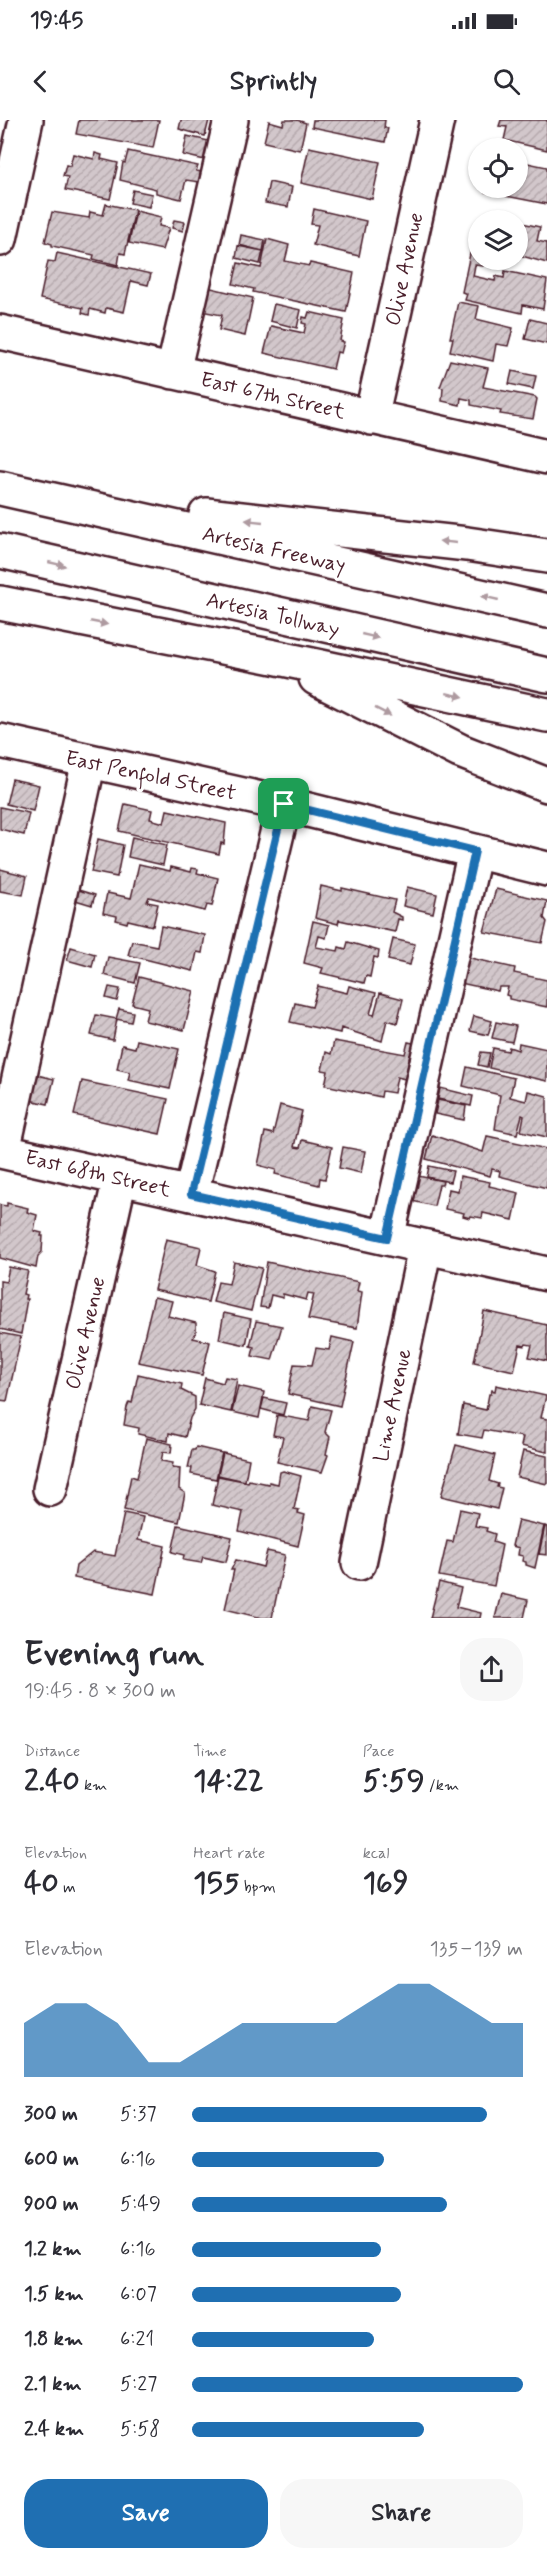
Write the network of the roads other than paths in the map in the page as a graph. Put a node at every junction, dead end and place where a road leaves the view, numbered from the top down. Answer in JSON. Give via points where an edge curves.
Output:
{"nodes":[{"id":1,"x":26,"y":120,"type":"edge"},
{"id":2,"x":231,"y":120,"type":"edge"},
{"id":3,"x":437,"y":120,"type":"edge"},
{"id":4,"x":0,"y":239,"type":"edge"},
{"id":5,"x":0,"y":332,"type":"edge"},
{"id":6,"x":173,"y":372,"type":"junction"},
{"id":7,"x":371,"y":418,"type":"junction"},
{"id":8,"x":547,"y":457,"type":"edge"},
{"id":9,"x":0,"y":488,"type":"edge"},
{"id":10,"x":47,"y":498,"type":"junction"},
{"id":11,"x":0,"y":551,"type":"edge"},
{"id":12,"x":547,"y":556,"type":"edge"},
{"id":13,"x":0,"y":603,"type":"edge"},
{"id":14,"x":547,"y":610,"type":"edge"},
{"id":15,"x":274,"y":657,"type":"junction"},
{"id":16,"x":547,"y":675,"type":"edge"},
{"id":17,"x":547,"y":715,"type":"edge"},
{"id":18,"x":0,"y":741,"type":"edge"},
{"id":19,"x":89,"y":761,"type":"junction"},
{"id":20,"x":547,"y":785,"type":"edge"},
{"id":21,"x":284,"y":804,"type":"junction"},
{"id":22,"x":475,"y":851,"type":"junction"},
{"id":23,"x":547,"y":869,"type":"edge"},
{"id":24,"x":1,"y":1151,"type":"edge"},
{"id":25,"x":120,"y":1178,"type":"junction"},
{"id":26,"x":191,"y":1194,"type":"junction"},
{"id":27,"x":387,"y":1238,"type":"junction"},
{"id":28,"x":425,"y":1247,"type":"junction"},
{"id":29,"x":547,"y":1274,"type":"edge"},
{"id":30,"x":50,"y":1489,"type":"dead end"},
{"id":31,"x":359,"y":1563,"type":"dead end"}],
"edges":[{"from":1,"to":4,"type":"main road"},
{"from":2,"to":6,"type":"main road"},
{"from":3,"to":7,"type":"main road","name":"Olive Avenue"},
{"from":5,"to":6,"type":"main road","name":"East 67th Street"},
{"from":6,"to":7,"type":"main road","name":"East 67th Street"},
{"from":7,"to":8,"type":"main road","name":"East 67th Street"},
{"from":9,"to":10,"type":"main road","name":"Artesia Freeway"},
{"from":12,"to":10,"type":"main road","one_way":true,"via":[[455,542]]},
{"from":14,"to":10,"type":"main road","name":"Artesia Freeway","one_way":true},
{"from":11,"to":16,"type":"main road","name":"Artesia Tollway","one_way":true},
{"from":13,"to":15,"type":"main road","one_way":true},
{"from":15,"to":17,"type":"main road","one_way":true},
{"from":15,"to":20,"type":"main road","one_way":true,"via":[[460,751]]},
{"from":18,"to":19,"type":"main road","name":"East Penfold Street"},
{"from":19,"to":21,"type":"main road","name":"East Penfold Street"},
{"from":19,"to":24,"type":"main road"},
{"from":21,"to":22,"type":"main road","name":"East Penfold Street"},
{"from":21,"to":26,"type":"main road"},
{"from":22,"to":23,"type":"main road","name":"East Penfold Street"},
{"from":22,"to":27,"type":"main road"},
{"from":24,"to":25,"type":"main road","name":"East 68th Street"},
{"from":25,"to":26,"type":"main road","name":"East 68th Street"},
{"from":25,"to":30,"type":"main road","name":"Olive Avenue"},
{"from":26,"to":27,"type":"main road","name":"East 68th Street"},
{"from":27,"to":28,"type":"main road","name":"East 68th Street"},
{"from":28,"to":29,"type":"main road","name":"East 68th Street"},
{"from":28,"to":31,"type":"main road","name":"Lime Avenue"}]}
